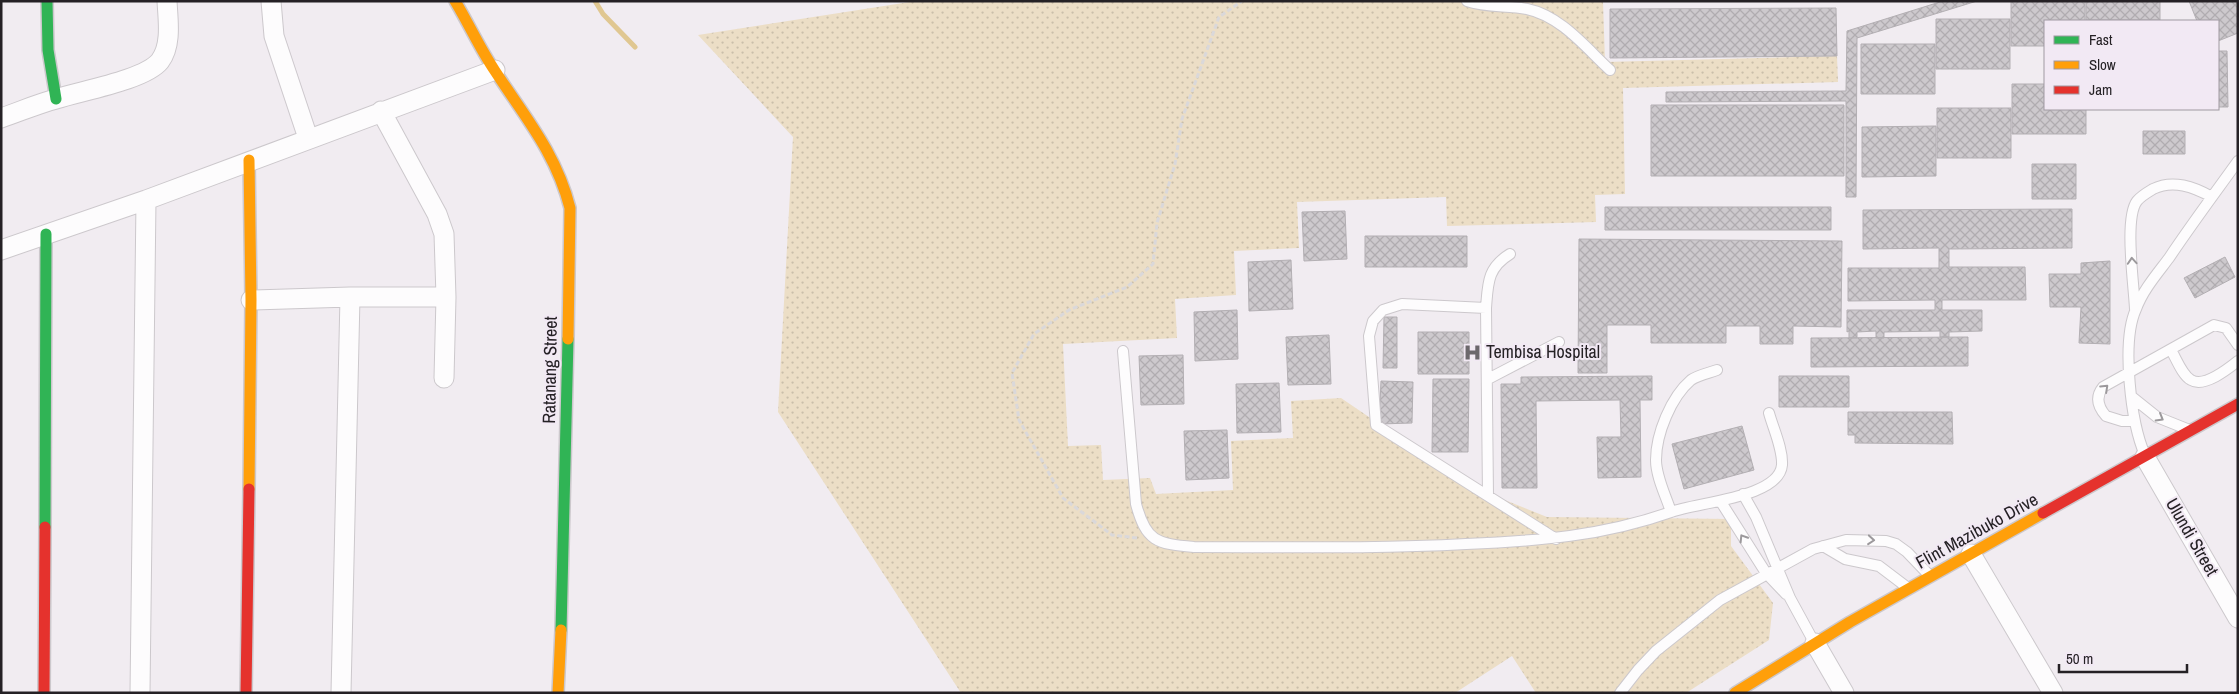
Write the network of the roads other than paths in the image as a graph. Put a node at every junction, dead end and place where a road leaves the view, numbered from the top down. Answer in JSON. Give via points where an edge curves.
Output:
{"nodes":[{"id":1,"x":46,"y":1,"type":"edge"},
{"id":2,"x":167,"y":1,"type":"edge"},
{"id":3,"x":271,"y":1,"type":"edge"},
{"id":4,"x":455,"y":1,"type":"edge"},
{"id":5,"x":1467,"y":1,"type":"edge"},
{"id":6,"x":495,"y":70,"type":"junction"},
{"id":7,"x":1610,"y":70,"type":"dead end"},
{"id":8,"x":56,"y":98,"type":"junction"},
{"id":9,"x":380,"y":111,"type":"junction"},
{"id":10,"x":1,"y":118,"type":"edge"},
{"id":11,"x":308,"y":138,"type":"junction"},
{"id":12,"x":249,"y":160,"type":"junction"},
{"id":13,"x":2238,"y":161,"type":"edge"},
{"id":14,"x":2212,"y":196,"type":"junction"},
{"id":15,"x":146,"y":200,"type":"junction"},
{"id":16,"x":46,"y":234,"type":"junction"},
{"id":17,"x":1,"y":250,"type":"edge"},
{"id":18,"x":1510,"y":254,"type":"dead end"},
{"id":19,"x":350,"y":296,"type":"junction"},
{"id":20,"x":446,"y":297,"type":"junction"},
{"id":21,"x":251,"y":300,"type":"junction"},
{"id":22,"x":1486,"y":308,"type":"junction"},
{"id":23,"x":2135,"y":310,"type":"junction"},
{"id":24,"x":1559,"y":342,"type":"dead end"},
{"id":25,"x":2238,"y":344,"type":"edge"},
{"id":26,"x":2171,"y":350,"type":"junction"},
{"id":27,"x":1123,"y":351,"type":"dead end"},
{"id":28,"x":2238,"y":362,"type":"edge"},
{"id":29,"x":1716,"y":370,"type":"dead end"},
{"id":30,"x":2130,"y":374,"type":"junction"},
{"id":31,"x":444,"y":378,"type":"dead end"},
{"id":32,"x":1488,"y":379,"type":"junction"},
{"id":33,"x":2132,"y":397,"type":"junction"},
{"id":34,"x":2238,"y":404,"type":"edge"},
{"id":35,"x":1769,"y":413,"type":"dead end"},
{"id":36,"x":2135,"y":421,"type":"junction"},
{"id":37,"x":2193,"y":431,"type":"junction"},
{"id":38,"x":2145,"y":457,"type":"junction"},
{"id":39,"x":1743,"y":494,"type":"junction"},
{"id":40,"x":1488,"y":496,"type":"junction"},
{"id":41,"x":1721,"y":502,"type":"junction"},
{"id":42,"x":1671,"y":512,"type":"junction"},
{"id":43,"x":1556,"y":539,"type":"junction"},
{"id":44,"x":1823,"y":546,"type":"junction"},
{"id":45,"x":1971,"y":554,"type":"junction"},
{"id":46,"x":1778,"y":568,"type":"junction"},
{"id":47,"x":1766,"y":573,"type":"junction"},
{"id":48,"x":1930,"y":577,"type":"junction"},
{"id":49,"x":1909,"y":588,"type":"junction"},
{"id":50,"x":1790,"y":598,"type":"junction"},
{"id":51,"x":2237,"y":615,"type":"edge"},
{"id":52,"x":1815,"y":643,"type":"junction"},
{"id":53,"x":44,"y":693,"type":"edge"},
{"id":54,"x":140,"y":693,"type":"edge"},
{"id":55,"x":246,"y":693,"type":"edge"},
{"id":56,"x":341,"y":693,"type":"edge"},
{"id":57,"x":558,"y":693,"type":"edge"},
{"id":58,"x":1620,"y":693,"type":"edge"},
{"id":59,"x":1735,"y":693,"type":"edge"},
{"id":60,"x":1844,"y":693,"type":"edge"},
{"id":61,"x":2053,"y":693,"type":"edge"}],
"edges":[{"from":1,"to":8,"type":"street","via":[[48,50]]},
{"from":2,"to":8,"type":"street","via":[[166,48],[151,70]]},
{"from":3,"to":11,"type":"street","via":[[274,36]]},
{"from":4,"to":6,"type":"street","name":"Ratanang Street"},
{"from":5,"to":7,"type":"lane","via":[[1525,8],[1547,16]]},
{"from":6,"to":9,"type":"street"},
{"from":6,"to":57,"type":"street","name":"Ratanang Street","via":[[548,145],[566,186],[570,208]]},
{"from":8,"to":10,"type":"street"},
{"from":9,"to":11,"type":"street"},
{"from":9,"to":20,"type":"street","via":[[440,221],[444,234]]},
{"from":11,"to":12,"type":"street"},
{"from":12,"to":15,"type":"street"},
{"from":12,"to":21,"type":"street"},
{"from":13,"to":14,"type":"lane"},
{"from":14,"to":23,"type":"lane"},
{"from":23,"to":14,"type":"lane","one_way":true,"via":[[2130,231],[2138,200],[2155,188],[2167,185],[2190,187]]},
{"from":15,"to":16,"type":"street"},
{"from":15,"to":54,"type":"street"},
{"from":16,"to":17,"type":"street"},
{"from":16,"to":53,"type":"street"},
{"from":18,"to":22,"type":"lane","via":[[1494,267],[1488,282]]},
{"from":19,"to":20,"type":"street"},
{"from":19,"to":21,"type":"street"},
{"from":19,"to":56,"type":"street"},
{"from":20,"to":31,"type":"street"},
{"from":21,"to":55,"type":"street"},
{"from":22,"to":32,"type":"lane"},
{"from":22,"to":40,"type":"lane","via":[[1402,304],[1383,310],[1373,321],[1369,336],[1376,425]]},
{"from":23,"to":30,"type":"lane","via":[[2129,335]]},
{"from":24,"to":32,"type":"lane"},
{"from":25,"to":26,"type":"lane","via":[[2226,328],[2214,325]]},
{"from":26,"to":28,"type":"lane","via":[[2186,375],[2195,382],[2212,377]]},
{"from":26,"to":30,"type":"lane"},
{"from":27,"to":43,"type":"lane","via":[[1136,504],[1142,526],[1156,539],[1171,545],[1232,547],[1416,547]]},
{"from":29,"to":42,"type":"lane","via":[[1693,379],[1684,387],[1660,434],[1656,460]]},
{"from":30,"to":33,"type":"lane"},
{"from":36,"to":30,"type":"lane","one_way":true,"via":[[2106,416],[2098,401],[2103,387]]},
{"from":32,"to":40,"type":"lane"},
{"from":33,"to":36,"type":"lane"},
{"from":33,"to":37,"type":"lane","one_way":true,"via":[[2157,417]]},
{"from":34,"to":37,"type":"street","name":"Flint Mazibuko Drive"},
{"from":35,"to":39,"type":"lane","via":[[1782,458],[1781,474],[1766,486]]},
{"from":36,"to":38,"type":"lane"},
{"from":37,"to":38,"type":"street","name":"Flint Mazibuko Drive"},
{"from":38,"to":45,"type":"street","name":"Flint Mazibuko Drive"},
{"from":38,"to":51,"type":"street","name":"Ulundi Street"},
{"from":39,"to":41,"type":"lane"},
{"from":39,"to":46,"type":"lane"},
{"from":40,"to":43,"type":"lane"},
{"from":41,"to":42,"type":"lane"},
{"from":47,"to":41,"type":"lane","one_way":true},
{"from":42,"to":43,"type":"lane","via":[[1606,532]]},
{"from":44,"to":46,"type":"lane"},
{"from":44,"to":48,"type":"lane","one_way":true,"via":[[1858,539],[1886,541],[1907,552]]},
{"from":44,"to":49,"type":"lane","via":[[1845,560],[1879,566]]},
{"from":45,"to":48,"type":"street","name":"Flint Mazibuko Drive"},
{"from":45,"to":61,"type":"street"},
{"from":46,"to":47,"type":"lane"},
{"from":46,"to":50,"type":"lane"},
{"from":47,"to":50,"type":"lane"},
{"from":47,"to":58,"type":"lane","via":[[1720,600],[1656,651]]},
{"from":48,"to":49,"type":"street","name":"Flint Mazibuko Drive"},
{"from":49,"to":52,"type":"street","name":"Flint Mazibuko Drive"},
{"from":50,"to":52,"type":"lane"},
{"from":52,"to":59,"type":"street","name":"Flint Mazibuko Drive"},
{"from":52,"to":60,"type":"street"}]}
